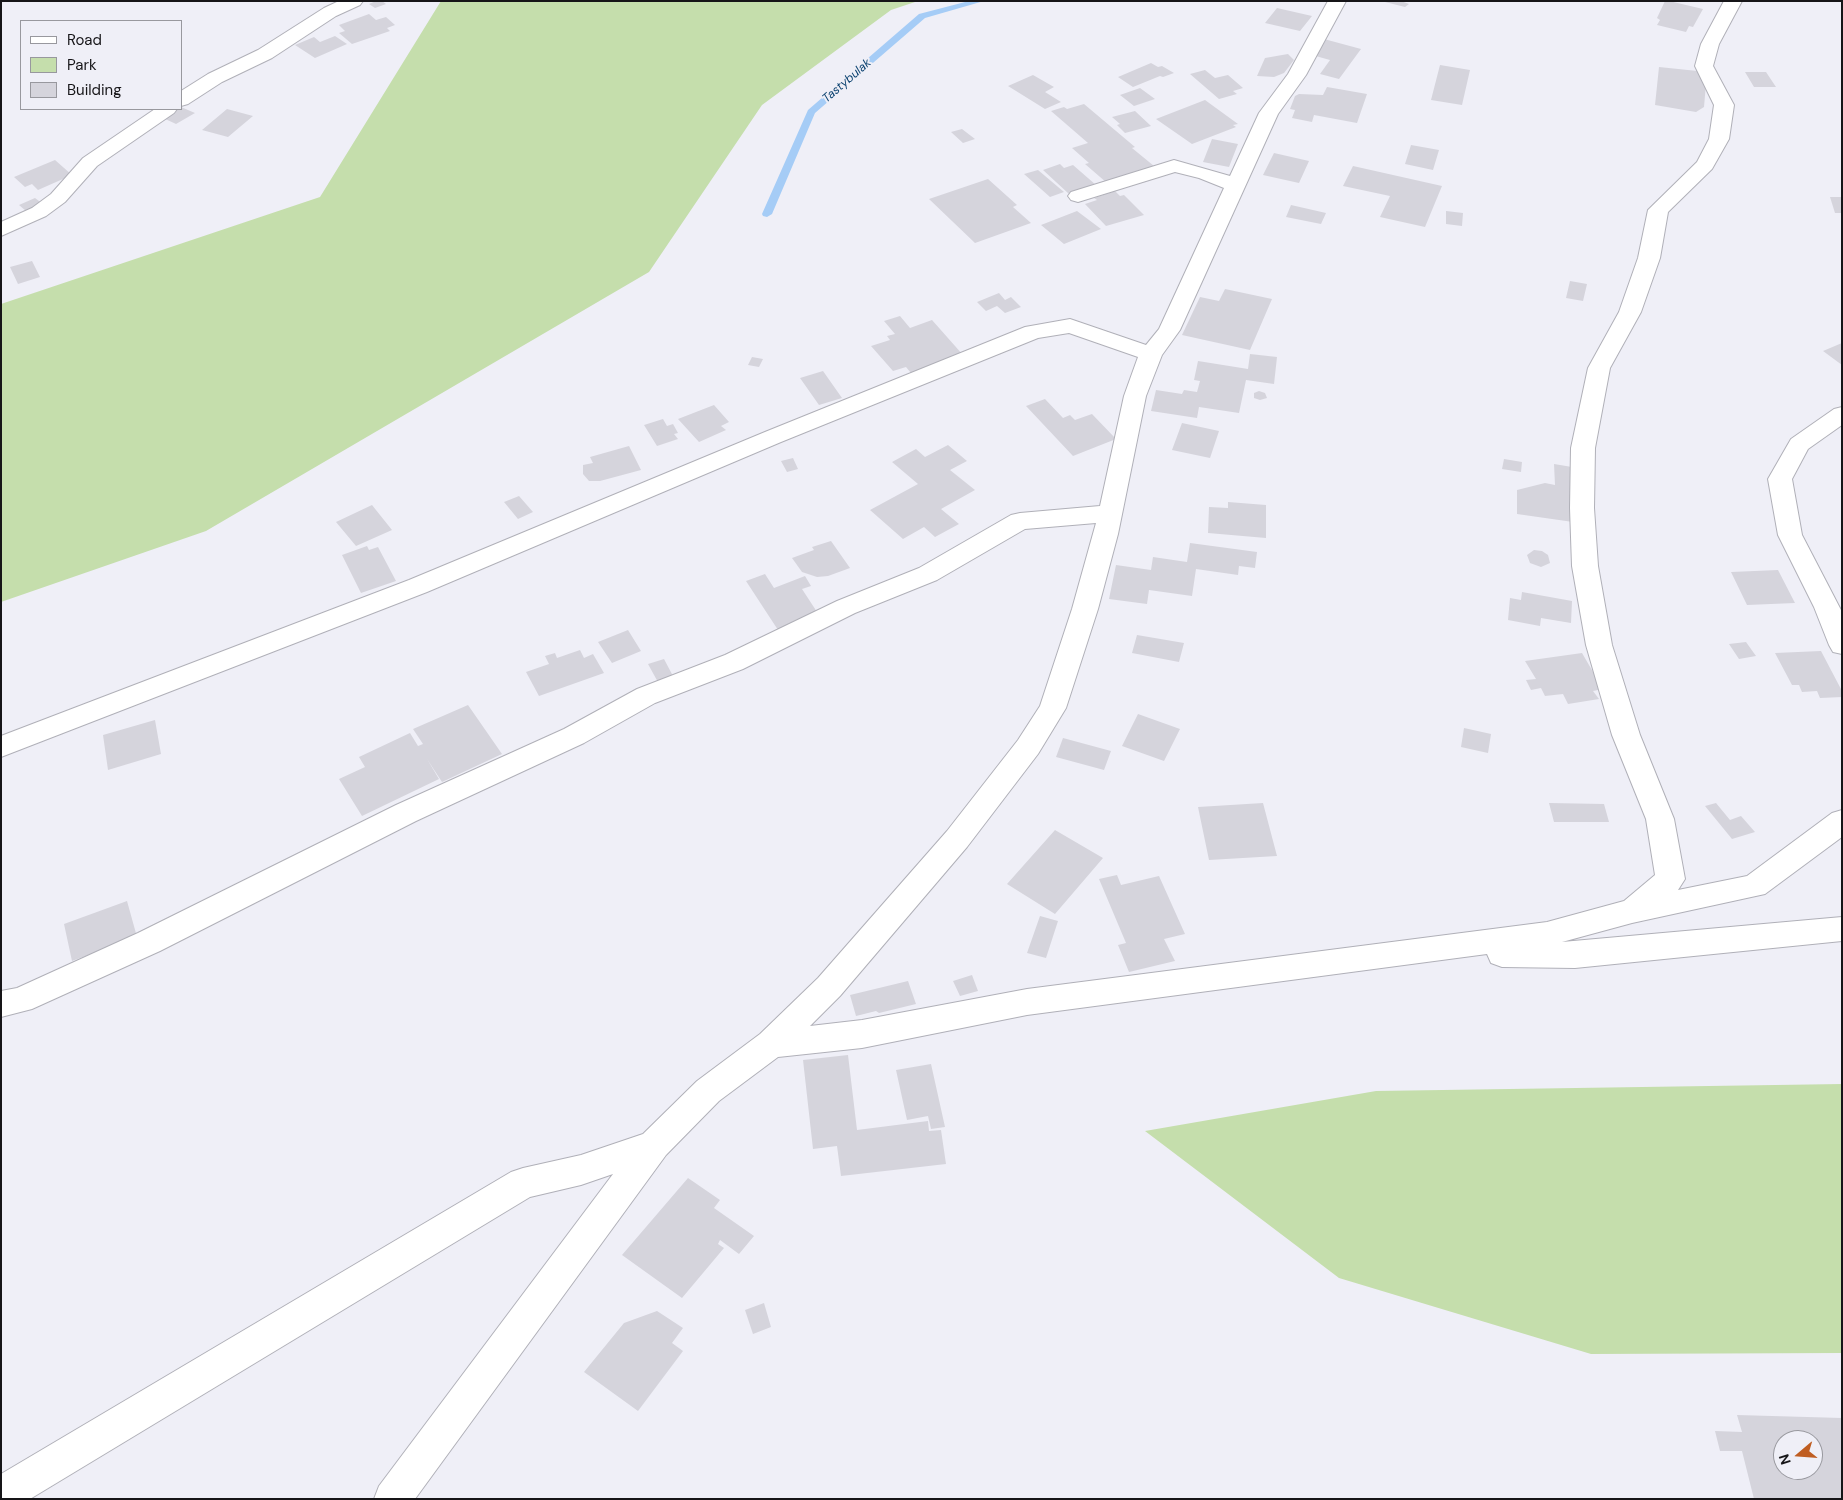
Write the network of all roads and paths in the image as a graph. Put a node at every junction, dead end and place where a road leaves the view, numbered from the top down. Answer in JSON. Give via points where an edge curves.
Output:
{"nodes":[{"id":1,"x":354,"y":1,"type":"edge"},
{"id":2,"x":1337,"y":1,"type":"edge"},
{"id":3,"x":1732,"y":1,"type":"edge"},
{"id":4,"x":182,"y":99,"type":"edge"},
{"id":5,"x":166,"y":110,"type":"edge"},
{"id":6,"x":1236,"y":184,"type":"junction"},
{"id":7,"x":1078,"y":196,"type":"dead end"},
{"id":8,"x":1,"y":230,"type":"edge"},
{"id":9,"x":1151,"y":354,"type":"junction"},
{"id":10,"x":1842,"y":414,"type":"edge"},
{"id":11,"x":1110,"y":514,"type":"junction"},
{"id":12,"x":1842,"y":645,"type":"edge"},
{"id":13,"x":1,"y":747,"type":"edge"},
{"id":14,"x":1842,"y":821,"type":"edge"},
{"id":15,"x":1632,"y":911,"type":"junction"},
{"id":16,"x":1842,"y":929,"type":"edge"},
{"id":17,"x":1448,"y":947,"type":"junction"},
{"id":18,"x":1,"y":1004,"type":"edge"},
{"id":19,"x":771,"y":1044,"type":"junction"},
{"id":20,"x":654,"y":1145,"type":"junction"},
{"id":21,"x":1,"y":1495,"type":"edge"},
{"id":22,"x":392,"y":1499,"type":"edge"}],
"edges":[{"from":1,"to":4,"type":"street"},
{"from":2,"to":6,"type":"street","via":[[1297,74],[1269,113]]},
{"from":3,"to":15,"type":"street","via":[[1710,44],[1704,66],[1724,105],[1719,139],[1705,165],[1658,210],[1649,258],[1630,312],[1599,368],[1583,448],[1585,566],[1599,645],[1626,735],[1660,818],[1670,879]]},
{"from":5,"to":8,"type":"street","via":[[90,162],[58,198],[39,212]]},
{"from":6,"to":7,"type":"street","via":[[1174,166]]},
{"from":6,"to":9,"type":"street","via":[[1169,330]]},
{"from":9,"to":11,"type":"street","via":[[1135,396]]},
{"from":9,"to":13,"type":"street","via":[[1070,326],[1033,332],[418,586]]},
{"from":10,"to":12,"type":"street","via":[[1799,444],[1780,479],[1790,535],[1827,607]]},
{"from":11,"to":18,"type":"street","via":[[1020,521],[928,574],[846,607],[734,662],[646,696],[574,736],[406,813],[149,942],[21,1000]]},
{"from":11,"to":19,"type":"street","via":[[1085,608],[1053,708],[957,839],[835,981]]},
{"from":14,"to":15,"type":"street","via":[[1755,886]]},
{"from":15,"to":17,"type":"street","via":[[1548,934]]},
{"from":16,"to":17,"type":"street","via":[[1575,955],[1481,954]]},
{"from":17,"to":19,"type":"street","via":[[1027,1002],[862,1034]]},
{"from":19,"to":20,"type":"street","via":[[708,1090]]},
{"from":20,"to":21,"type":"street","via":[[582,1170],[523,1183]]},
{"from":20,"to":22,"type":"street"}]}
